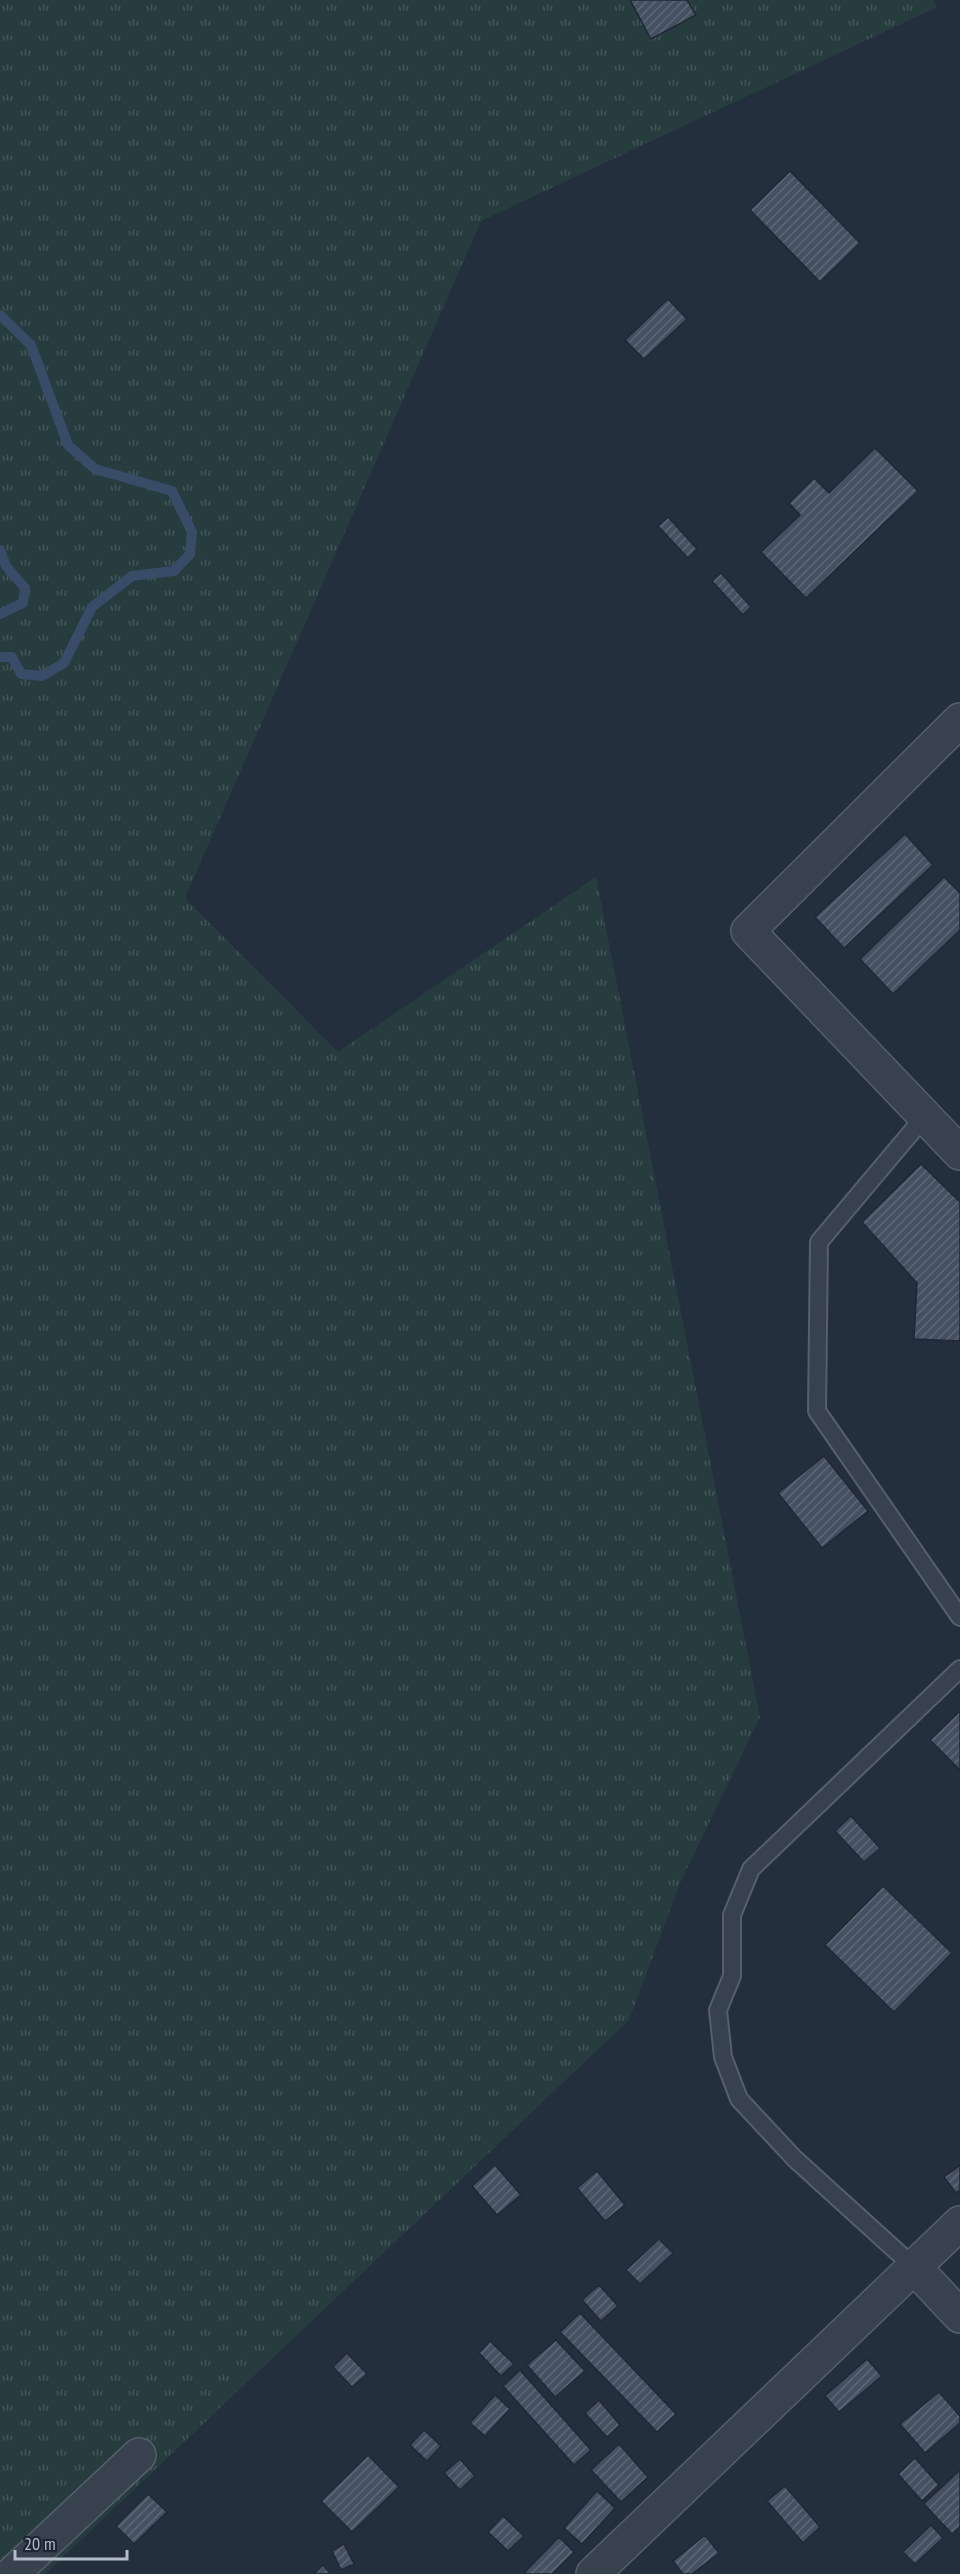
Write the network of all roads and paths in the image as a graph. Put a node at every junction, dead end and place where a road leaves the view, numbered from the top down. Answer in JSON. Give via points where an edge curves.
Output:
{"nodes":[{"id":1,"x":960,"y":720,"type":"edge"},
{"id":2,"x":925,"y":1116,"type":"junction"},
{"id":3,"x":960,"y":1153,"type":"edge"},
{"id":4,"x":960,"y":1617,"type":"edge"},
{"id":5,"x":960,"y":1669,"type":"edge"},
{"id":6,"x":960,"y":2223,"type":"edge"},
{"id":7,"x":914,"y":2267,"type":"junction"},
{"id":8,"x":960,"y":2316,"type":"edge"},
{"id":9,"x":139,"y":2455,"type":"dead end"},
{"id":10,"x":12,"y":2574,"type":"edge"},
{"id":11,"x":593,"y":2574,"type":"edge"}],
"edges":[{"from":1,"to":2,"type":"street","via":[[748,931]]},
{"from":2,"to":3,"type":"street"},
{"from":2,"to":4,"type":"lane","via":[[819,1242],[817,1411]]},
{"from":5,"to":7,"type":"lane","via":[[751,1869],[732,1915],[732,1976],[718,2010],[723,2057],[739,2099],[795,2159]]},
{"from":6,"to":7,"type":"street"},
{"from":7,"to":8,"type":"street"},
{"from":7,"to":11,"type":"street"},
{"from":9,"to":10,"type":"street"}]}
